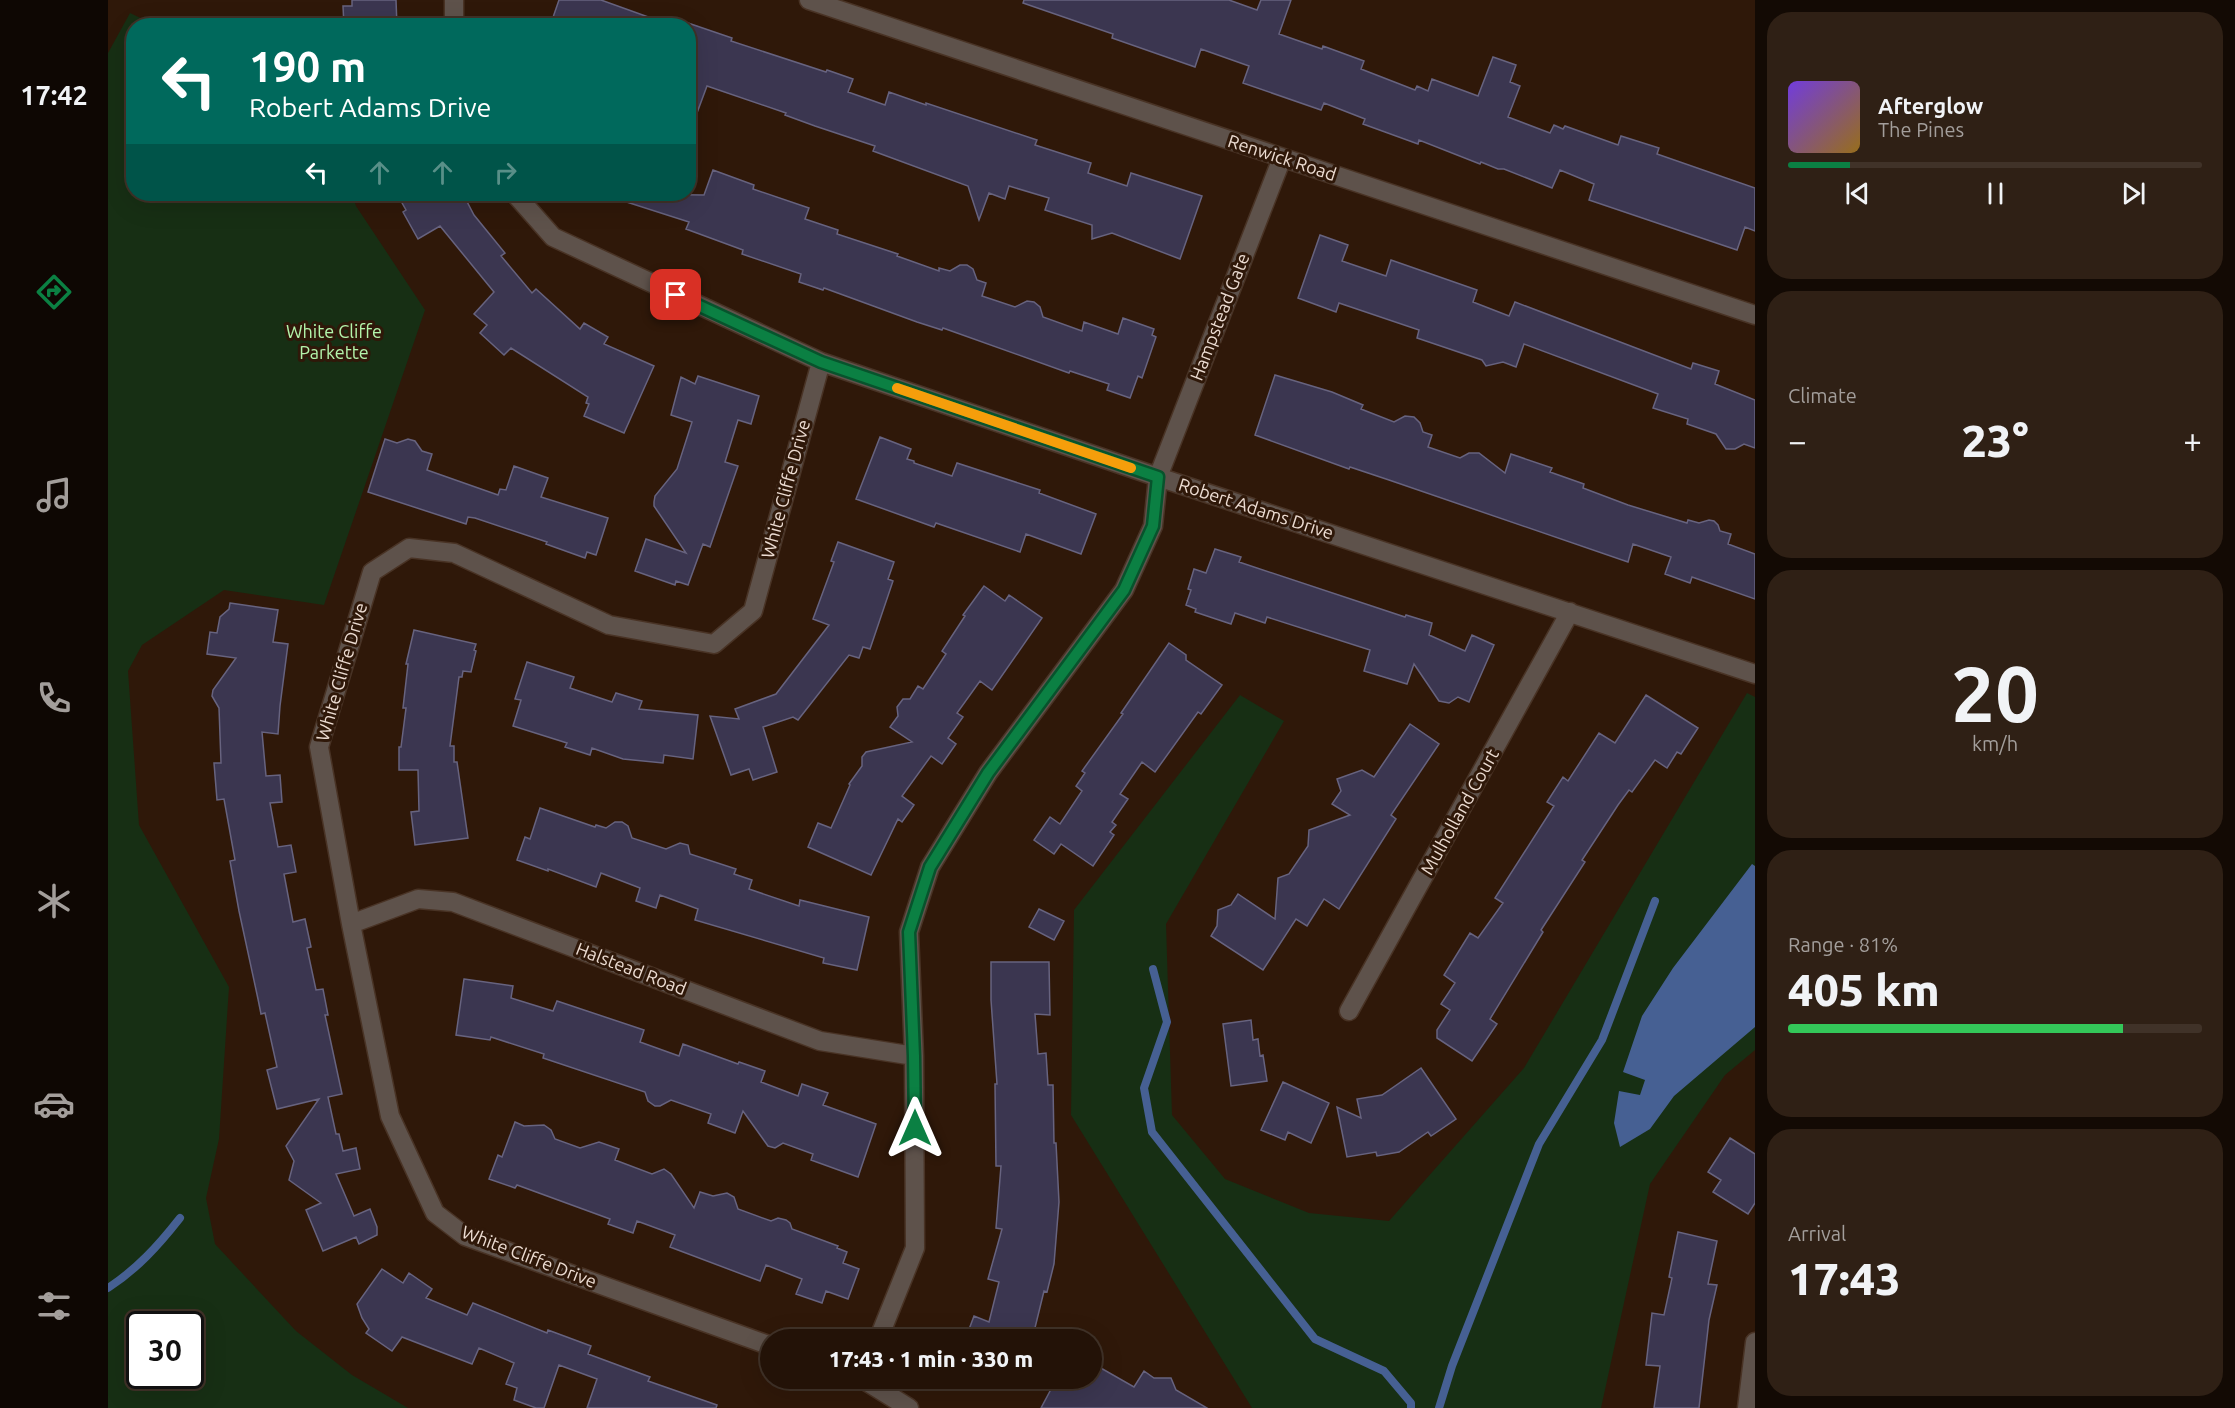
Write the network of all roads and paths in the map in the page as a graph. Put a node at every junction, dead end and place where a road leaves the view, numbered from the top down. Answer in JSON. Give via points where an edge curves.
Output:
{"nodes":[{"id":1,"x":453,"y":0,"type":"edge"},
{"id":2,"x":808,"y":0,"type":"edge"},
{"id":3,"x":454,"y":18,"type":"edge"},
{"id":4,"x":1282,"y":158,"type":"junction"},
{"id":5,"x":521,"y":201,"type":"edge"},
{"id":6,"x":1755,"y":315,"type":"edge"},
{"id":7,"x":821,"y":362,"type":"junction"},
{"id":8,"x":1158,"y":477,"type":"junction"},
{"id":9,"x":1570,"y":612,"type":"junction"},
{"id":10,"x":1755,"y":674,"type":"edge"},
{"id":11,"x":351,"y":924,"type":"junction"},
{"id":12,"x":1349,"y":1011,"type":"dead end"},
{"id":13,"x":914,"y":1056,"type":"junction"},
{"id":14,"x":882,"y":1329,"type":"edge"},
{"id":15,"x":760,"y":1342,"type":"edge"},
{"id":16,"x":1755,"y":1342,"type":"edge"},
{"id":17,"x":878,"y":1389,"type":"edge"},
{"id":18,"x":909,"y":1408,"type":"edge"},
{"id":19,"x":1747,"y":1408,"type":"edge"}],
"edges":[{"from":1,"to":3,"type":"street"},
{"from":2,"to":4,"type":"street","name":"Renwick Road"},
{"from":4,"to":6,"type":"street","name":"Renwick Road"},
{"from":4,"to":8,"type":"street","name":"Hampstead Gate"},
{"from":5,"to":7,"type":"street","name":"Robert Adams Drive","via":[[553,237]]},
{"from":7,"to":8,"type":"street","name":"Robert Adams Drive"},
{"from":7,"to":11,"type":"street","name":"White Cliffe Drive","via":[[753,611],[714,644],[609,625],[454,553],[409,548],[372,572],[319,747]]},
{"from":8,"to":9,"type":"street","name":"Robert Adams Drive"},
{"from":8,"to":13,"type":"street","name":"Hampstead Gate","via":[[1153,526],[1124,590],[988,773],[930,867],[909,932]]},
{"from":9,"to":10,"type":"street","name":"Robert Adams Drive"},
{"from":9,"to":12,"type":"street","name":"Mulholland Court"},
{"from":11,"to":13,"type":"street","name":"Halstead Road","via":[[418,899],[453,902],[820,1041]]},
{"from":11,"to":15,"type":"street","name":"White Cliffe Drive","via":[[390,1116],[435,1213],[465,1236]]},
{"from":13,"to":14,"type":"street","name":"Hampstead Gate","via":[[915,1248]]},
{"from":16,"to":19,"type":"street"},
{"from":17,"to":18,"type":"street"}]}
